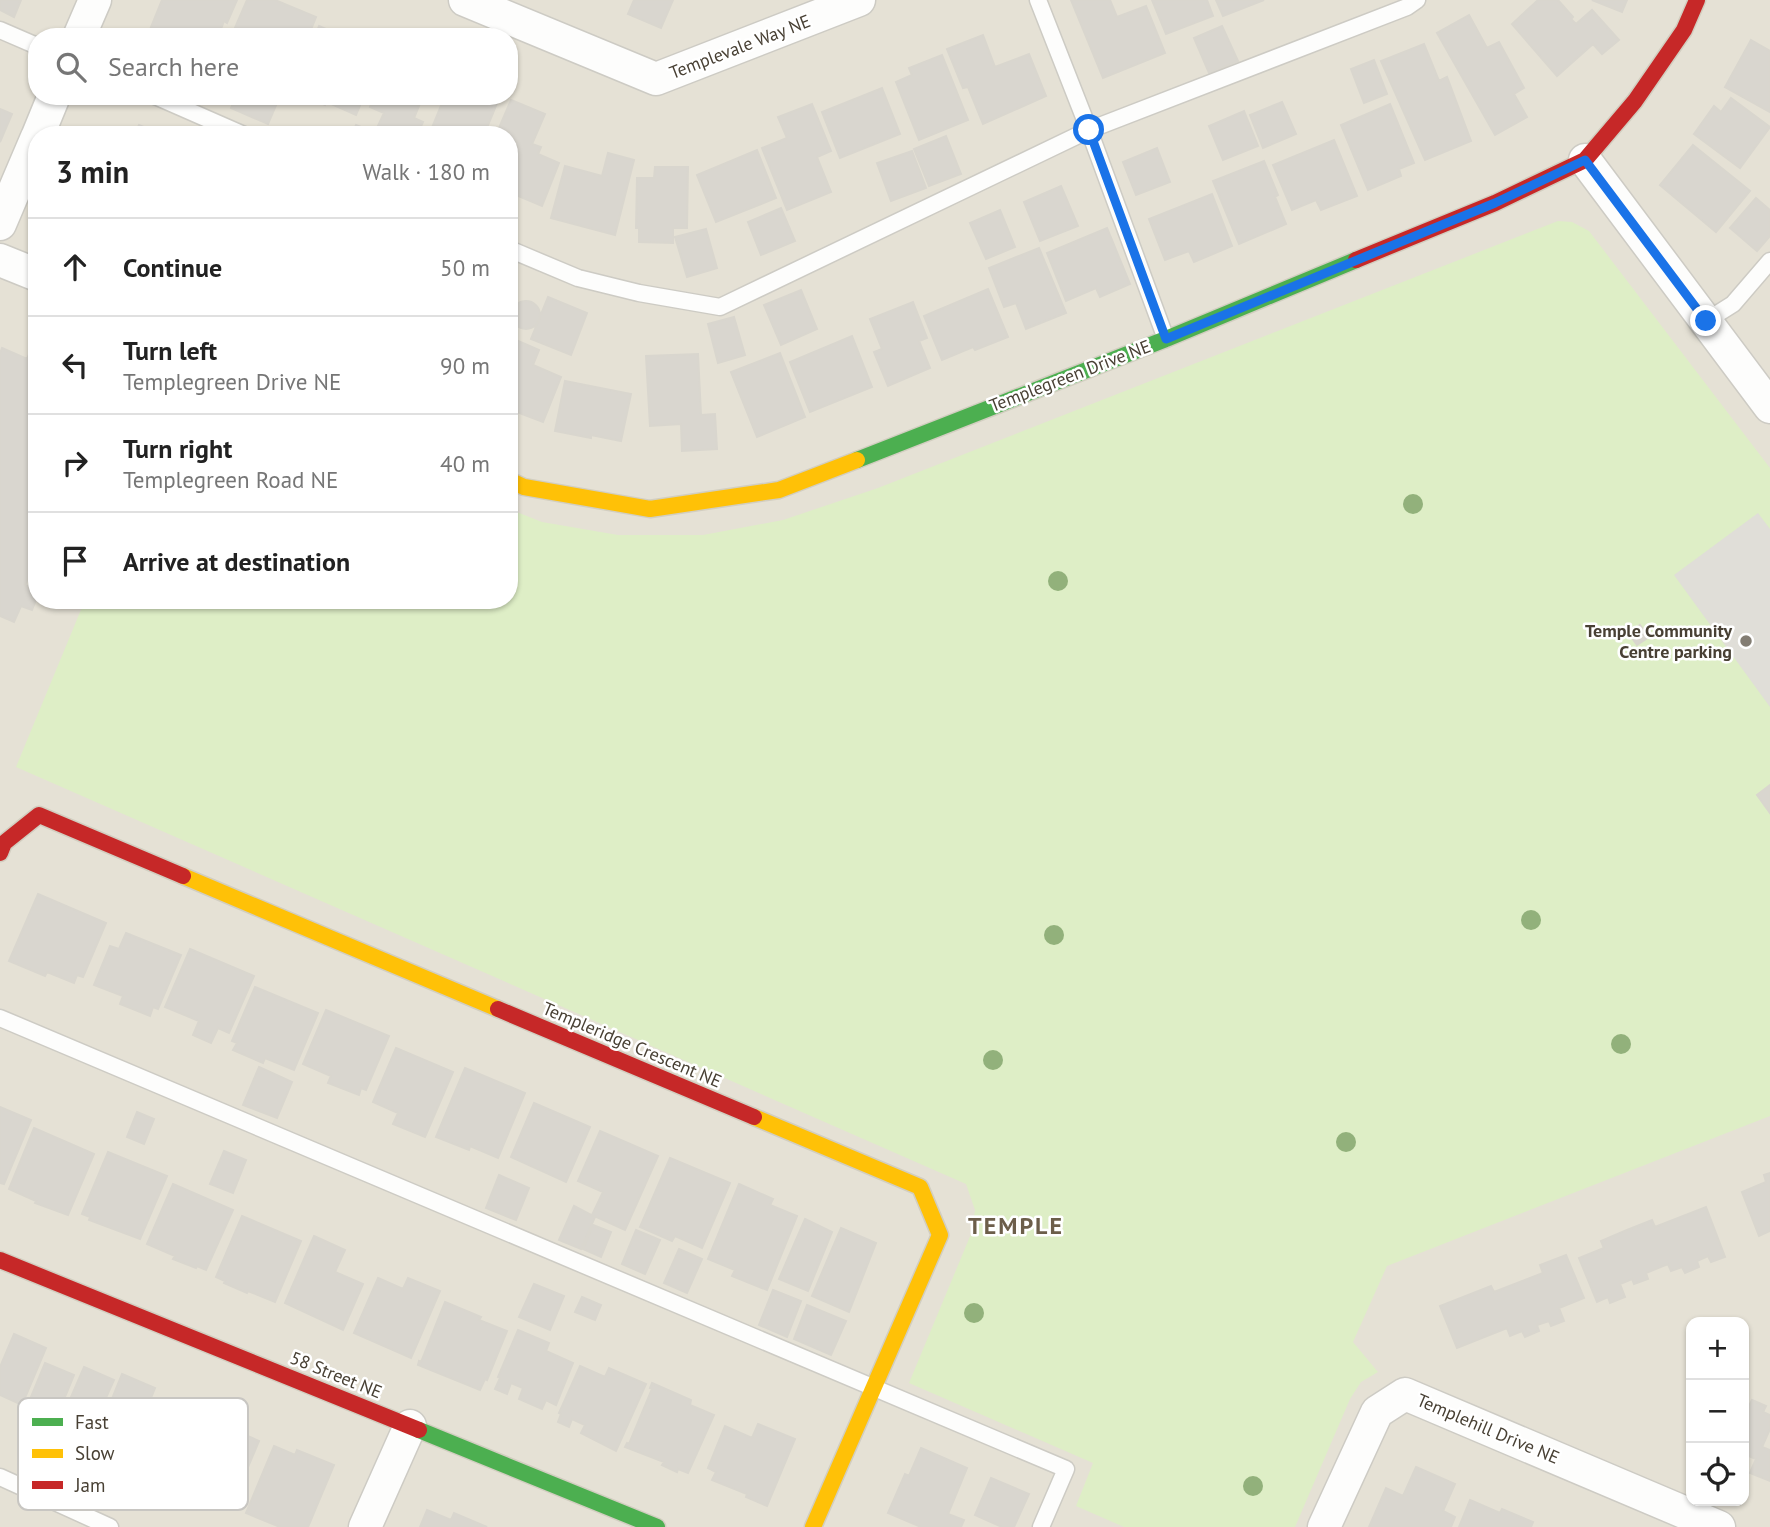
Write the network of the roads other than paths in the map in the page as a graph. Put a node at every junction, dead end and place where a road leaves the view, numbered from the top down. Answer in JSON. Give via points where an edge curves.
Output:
{"nodes":[{"id":1,"x":95,"y":0,"type":"edge"},
{"id":2,"x":466,"y":0,"type":"edge"},
{"id":3,"x":859,"y":0,"type":"edge"},
{"id":4,"x":1038,"y":0,"type":"edge"},
{"id":5,"x":1416,"y":0,"type":"edge"},
{"id":6,"x":1697,"y":0,"type":"edge"},
{"id":7,"x":83,"y":28,"type":"edge"},
{"id":8,"x":0,"y":30,"type":"edge"},
{"id":9,"x":28,"y":42,"type":"edge"},
{"id":10,"x":50,"y":105,"type":"edge"},
{"id":11,"x":176,"y":105,"type":"edge"},
{"id":12,"x":41,"y":126,"type":"edge"},
{"id":13,"x":223,"y":126,"type":"edge"},
{"id":14,"x":1089,"y":130,"type":"junction"},
{"id":15,"x":28,"y":157,"type":"edge"},
{"id":16,"x":1585,"y":160,"type":"junction"},
{"id":17,"x":0,"y":224,"type":"edge"},
{"id":18,"x":518,"y":253,"type":"edge"},
{"id":19,"x":0,"y":260,"type":"edge"},
{"id":20,"x":1770,"y":261,"type":"edge"},
{"id":21,"x":28,"y":271,"type":"edge"},
{"id":22,"x":1706,"y":321,"type":"junction"},
{"id":23,"x":1166,"y":339,"type":"junction"},
{"id":24,"x":1770,"y":407,"type":"edge"},
{"id":25,"x":518,"y":484,"type":"edge"},
{"id":26,"x":0,"y":853,"type":"edge"},
{"id":27,"x":0,"y":1018,"type":"edge"},
{"id":28,"x":0,"y":1260,"type":"edge"},
{"id":29,"x":874,"y":1387,"type":"junction"},
{"id":30,"x":410,"y":1426,"type":"junction"},
{"id":31,"x":0,"y":1477,"type":"edge"},
{"id":32,"x":18,"y":1485,"type":"edge"},
{"id":33,"x":73,"y":1510,"type":"edge"},
{"id":34,"x":110,"y":1527,"type":"edge"},
{"id":35,"x":365,"y":1527,"type":"edge"},
{"id":36,"x":657,"y":1527,"type":"edge"},
{"id":37,"x":813,"y":1527,"type":"edge"},
{"id":38,"x":1041,"y":1527,"type":"edge"},
{"id":39,"x":1324,"y":1527,"type":"edge"},
{"id":40,"x":1719,"y":1527,"type":"edge"}],
"edges":[{"from":1,"to":7,"type":"street"},
{"from":2,"to":3,"type":"street","name":"Templevale Way NE","via":[[656,79]]},
{"from":4,"to":14,"type":"lane"},
{"from":5,"to":14,"type":"lane"},
{"from":6,"to":16,"type":"street","name":"Templegreen Drive NE","via":[[1684,30],[1642,91]]},
{"from":8,"to":9,"type":"lane"},
{"from":10,"to":12,"type":"street"},
{"from":11,"to":13,"type":"lane"},
{"from":14,"to":18,"type":"lane","via":[[720,307],[578,278]]},
{"from":14,"to":23,"type":"lane"},
{"from":15,"to":17,"type":"street"},
{"from":16,"to":22,"type":"street"},
{"from":16,"to":23,"type":"street","name":"Templegreen Drive NE","via":[[1495,203]]},
{"from":19,"to":21,"type":"street"},
{"from":20,"to":22,"type":"lane","via":[[1733,304]]},
{"from":22,"to":24,"type":"street"},
{"from":23,"to":25,"type":"street","name":"Templegreen Drive NE","via":[[779,490],[650,509]]},
{"from":26,"to":29,"type":"street","name":"Templeridge Crescent NE","via":[[5,843],[39,815],[920,1186],[940,1235]]},
{"from":27,"to":29,"type":"lane"},
{"from":28,"to":30,"type":"street","name":"58 Street NE"},
{"from":29,"to":37,"type":"street","name":"Templeridge Crescent NE"},
{"from":29,"to":38,"type":"lane","via":[[1066,1469]]},
{"from":30,"to":35,"type":"street"},
{"from":30,"to":36,"type":"street","name":"58 Street NE"},
{"from":31,"to":32,"type":"lane"},
{"from":33,"to":34,"type":"lane"},
{"from":39,"to":40,"type":"street","name":"Templehill Drive NE","via":[[1377,1412],[1405,1394]]}]}
